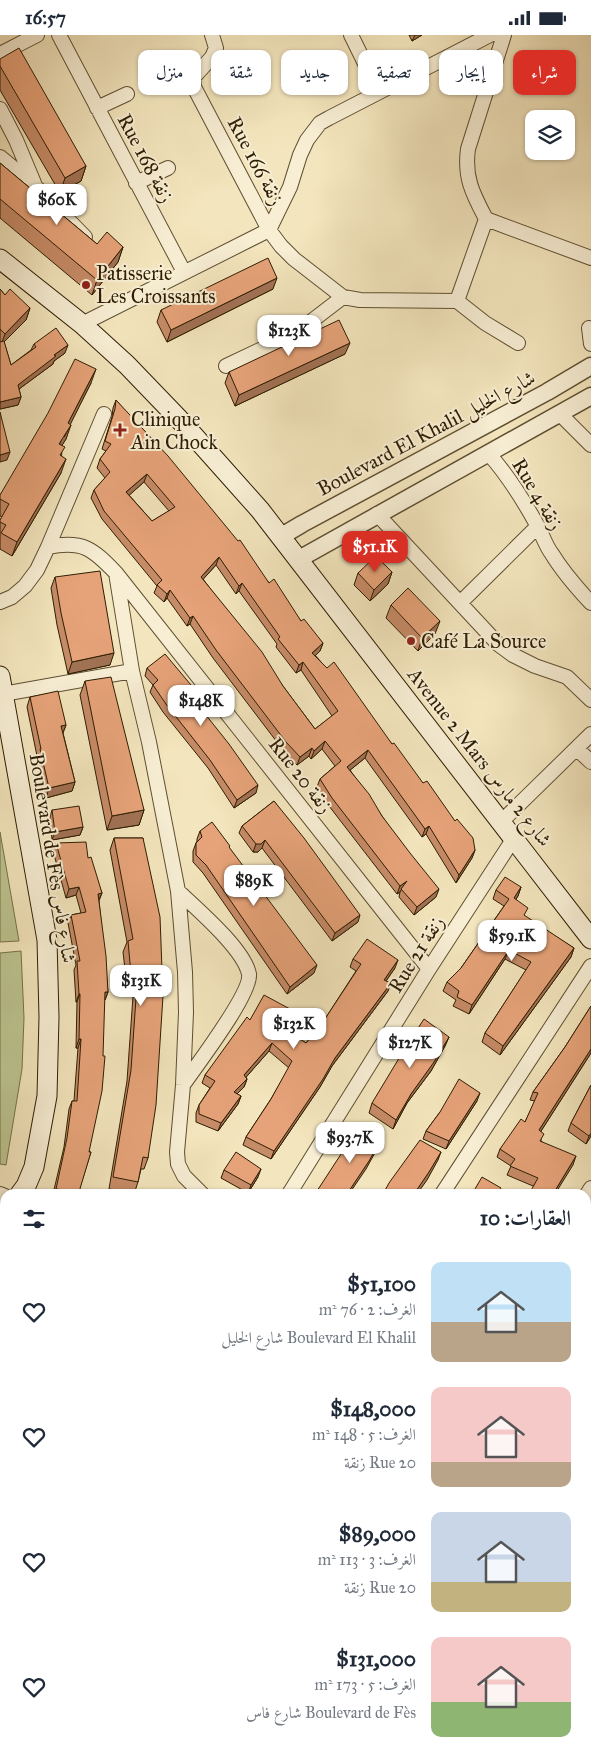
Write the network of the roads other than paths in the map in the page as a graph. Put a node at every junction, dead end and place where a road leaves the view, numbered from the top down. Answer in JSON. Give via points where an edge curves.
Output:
{"nodes":[{"id":1,"x":37,"y":35,"type":"edge"},
{"id":2,"x":59,"y":35,"type":"edge"},
{"id":3,"x":212,"y":35,"type":"edge"},
{"id":4,"x":351,"y":35,"type":"edge"},
{"id":5,"x":490,"y":35,"type":"edge"},
{"id":6,"x":504,"y":35,"type":"edge"},
{"id":7,"x":359,"y":50,"type":"edge"},
{"id":8,"x":0,"y":53,"type":"edge"},
{"id":9,"x":429,"y":67,"type":"edge"},
{"id":10,"x":127,"y":94,"type":"dead end"},
{"id":11,"x":374,"y":95,"type":"edge"},
{"id":12,"x":97,"y":108,"type":"junction"},
{"id":13,"x":0,"y":109,"type":"edge"},
{"id":14,"x":0,"y":157,"type":"edge"},
{"id":15,"x":168,"y":168,"type":"dead end"},
{"id":16,"x":136,"y":183,"type":"junction"},
{"id":17,"x":36,"y":186,"type":"junction"},
{"id":18,"x":486,"y":219,"type":"junction"},
{"id":19,"x":269,"y":229,"type":"junction"},
{"id":20,"x":86,"y":237,"type":"edge"},
{"id":21,"x":591,"y":258,"type":"edge"},
{"id":22,"x":0,"y":259,"type":"edge"},
{"id":23,"x":184,"y":272,"type":"junction"},
{"id":24,"x":9,"y":274,"type":"edge"},
{"id":25,"x":343,"y":297,"type":"junction"},
{"id":26,"x":456,"y":301,"type":"junction"},
{"id":27,"x":82,"y":324,"type":"junction"},
{"id":28,"x":589,"y":328,"type":"dead end"},
{"id":29,"x":518,"y":343,"type":"dead end"},
{"id":30,"x":591,"y":344,"type":"edge"},
{"id":31,"x":226,"y":366,"type":"dead end"},
{"id":32,"x":591,"y":366,"type":"edge"},
{"id":33,"x":591,"y":397,"type":"edge"},
{"id":34,"x":104,"y":414,"type":"dead end"},
{"id":35,"x":560,"y":414,"type":"junction"},
{"id":36,"x":591,"y":445,"type":"edge"},
{"id":37,"x":488,"y":453,"type":"junction"},
{"id":38,"x":377,"y":514,"type":"junction"},
{"id":39,"x":538,"y":526,"type":"junction"},
{"id":40,"x":280,"y":537,"type":"junction"},
{"id":41,"x":48,"y":547,"type":"junction"},
{"id":42,"x":299,"y":559,"type":"junction"},
{"id":43,"x":116,"y":573,"type":"junction"},
{"id":44,"x":0,"y":602,"type":"edge"},
{"id":45,"x":460,"y":603,"type":"junction"},
{"id":46,"x":591,"y":603,"type":"edge"},
{"id":47,"x":132,"y":671,"type":"junction"},
{"id":48,"x":2,"y":685,"type":"edge"},
{"id":49,"x":591,"y":700,"type":"edge"},
{"id":50,"x":591,"y":734,"type":"edge"},
{"id":51,"x":577,"y":749,"type":"junction"},
{"id":52,"x":591,"y":762,"type":"edge"},
{"id":53,"x":501,"y":821,"type":"junction"},
{"id":54,"x":514,"y":838,"type":"junction"},
{"id":55,"x":178,"y":891,"type":"junction"},
{"id":56,"x":591,"y":939,"type":"edge"},
{"id":57,"x":591,"y":966,"type":"edge"},
{"id":58,"x":429,"y":969,"type":"junction"},
{"id":59,"x":183,"y":1085,"type":"junction"},
{"id":60,"x":24,"y":1189,"type":"edge"},
{"id":61,"x":197,"y":1189,"type":"edge"},
{"id":62,"x":292,"y":1189,"type":"edge"},
{"id":63,"x":445,"y":1189,"type":"edge"}],
"edges":[{"from":1,"to":8,"type":"street"},
{"from":2,"to":12,"type":"street","name":"Rue 168 زنقة"},
{"from":3,"to":19,"type":"street","name":"Rue 166 زنقة","via":[[216,48],[214,53],[192,81]]},
{"from":4,"to":7,"type":"street"},
{"from":5,"to":9,"type":"street"},
{"from":6,"to":18,"type":"street","via":[[468,149],[467,173],[471,191]]},
{"from":10,"to":12,"type":"street"},
{"from":11,"to":19,"type":"street","via":[[328,117],[314,131],[300,155],[290,187]]},
{"from":12,"to":16,"type":"street","name":"Rue 168 زنقة"},
{"from":13,"to":17,"type":"street"},
{"from":14,"to":17,"type":"street"},
{"from":15,"to":16,"type":"street"},
{"from":16,"to":23,"type":"street","name":"Rue 168 زنقة"},
{"from":17,"to":20,"type":"street"},
{"from":18,"to":21,"type":"street"},
{"from":18,"to":26,"type":"street"},
{"from":19,"to":23,"type":"street"},
{"from":19,"to":25,"type":"street","via":[[294,259]]},
{"from":22,"to":24,"type":"main road","name":"Avenue 2 Mars شارع 2 مارس"},
{"from":23,"to":27,"type":"street"},
{"from":24,"to":27,"type":"main road","name":"Avenue 2 Mars شارع 2 مارس"},
{"from":25,"to":26,"type":"street"},
{"from":25,"to":31,"type":"street","via":[[296,333]]},
{"from":26,"to":29,"type":"street"},
{"from":27,"to":40,"type":"main road","name":"Avenue 2 Mars شارع 2 مارس","via":[[178,418]]},
{"from":28,"to":30,"type":"street"},
{"from":32,"to":40,"type":"street","name":"Boulevard El Khalil شارع الخليل"},
{"from":33,"to":35,"type":"street"},
{"from":34,"to":41,"type":"street"},
{"from":35,"to":36,"type":"street"},
{"from":35,"to":37,"type":"street"},
{"from":37,"to":38,"type":"street"},
{"from":37,"to":39,"type":"street","name":"Rue 4 زنقة","via":[[502,469]]},
{"from":38,"to":42,"type":"street"},
{"from":38,"to":45,"type":"street"},
{"from":39,"to":45,"type":"street"},
{"from":39,"to":46,"type":"street","name":"Rue 4 زنقة","via":[[552,555]]},
{"from":40,"to":42,"type":"main road","name":"Avenue 2 Mars شارع 2 مارس"},
{"from":41,"to":43,"type":"street","name":"Rue 20 زنقة","via":[[66,544],[85,547]]},
{"from":41,"to":44,"type":"street","via":[[25,586]]},
{"from":42,"to":53,"type":"main road","name":"Avenue 2 Mars شارع 2 مارس"},
{"from":43,"to":47,"type":"street"},
{"from":43,"to":58,"type":"street","name":"Rue 20 زنقة"},
{"from":45,"to":49,"type":"street","via":[[513,655],[567,677]]},
{"from":47,"to":48,"type":"street"},
{"from":47,"to":55,"type":"street"},
{"from":48,"to":60,"type":"main road","name":"Boulevard de Fès شارع فاس","via":[[47,940],[47,1095],[34,1167]]},
{"from":50,"to":51,"type":"street"},
{"from":51,"to":52,"type":"street"},
{"from":51,"to":53,"type":"street"},
{"from":53,"to":54,"type":"main road","name":"Avenue 2 Mars شارع 2 مارس"},
{"from":54,"to":56,"type":"main road","name":"Avenue 2 Mars شارع 2 مارس"},
{"from":54,"to":58,"type":"street","name":"Rue 21 زنقة"},
{"from":55,"to":59,"type":"street","via":[[185,972]]},
{"from":55,"to":59,"type":"street","via":[[230,942],[249,974],[249,983],[240,1002]]},
{"from":57,"to":63,"type":"street"},
{"from":58,"to":62,"type":"street","name":"Rue 21 زنقة"},
{"from":59,"to":61,"type":"street","via":[[178,1164]]}]}
